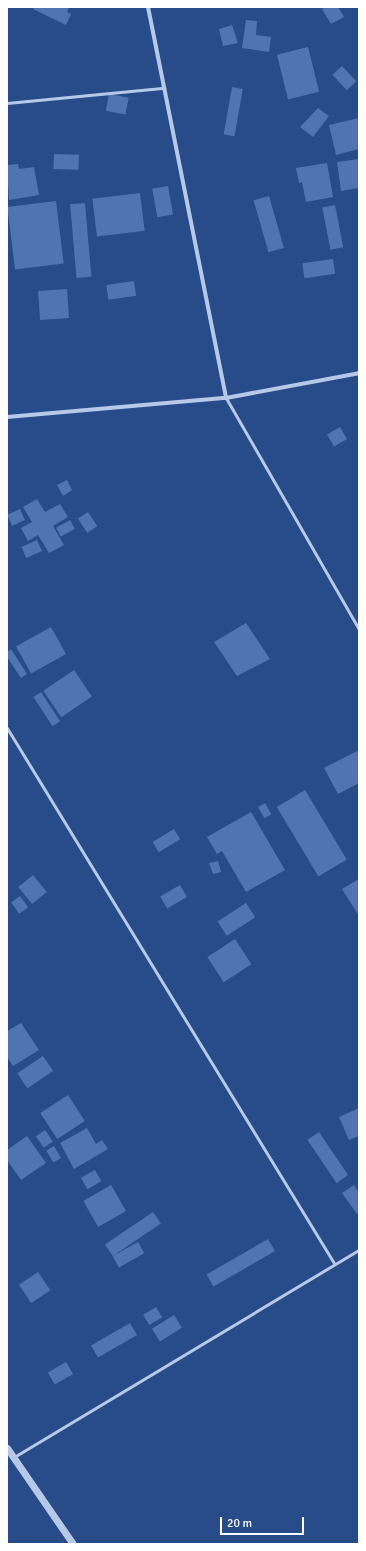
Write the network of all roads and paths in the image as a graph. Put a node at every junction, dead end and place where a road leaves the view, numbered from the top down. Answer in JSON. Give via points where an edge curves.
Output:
{"nodes":[{"id":1,"x":148,"y":7,"type":"edge"},
{"id":2,"x":164,"y":88,"type":"junction"},
{"id":3,"x":7,"y":103,"type":"edge"},
{"id":4,"x":359,"y":373,"type":"edge"},
{"id":5,"x":226,"y":398,"type":"junction"},
{"id":6,"x":7,"y":417,"type":"edge"},
{"id":7,"x":359,"y":629,"type":"edge"},
{"id":8,"x":7,"y":728,"type":"edge"},
{"id":9,"x":359,"y":1250,"type":"edge"},
{"id":10,"x":334,"y":1263,"type":"junction"},
{"id":11,"x":7,"y":1448,"type":"edge"},
{"id":12,"x":14,"y":1457,"type":"junction"},
{"id":13,"x":73,"y":1544,"type":"edge"}],
"edges":[{"from":1,"to":2,"type":"street"},
{"from":2,"to":3,"type":"lane"},
{"from":2,"to":5,"type":"street"},
{"from":4,"to":5,"type":"street"},
{"from":5,"to":6,"type":"street"},
{"from":5,"to":7,"type":"lane"},
{"from":8,"to":10,"type":"lane"},
{"from":9,"to":10,"type":"lane"},
{"from":10,"to":12,"type":"lane"},
{"from":11,"to":12,"type":"street"},
{"from":12,"to":13,"type":"street"}]}
